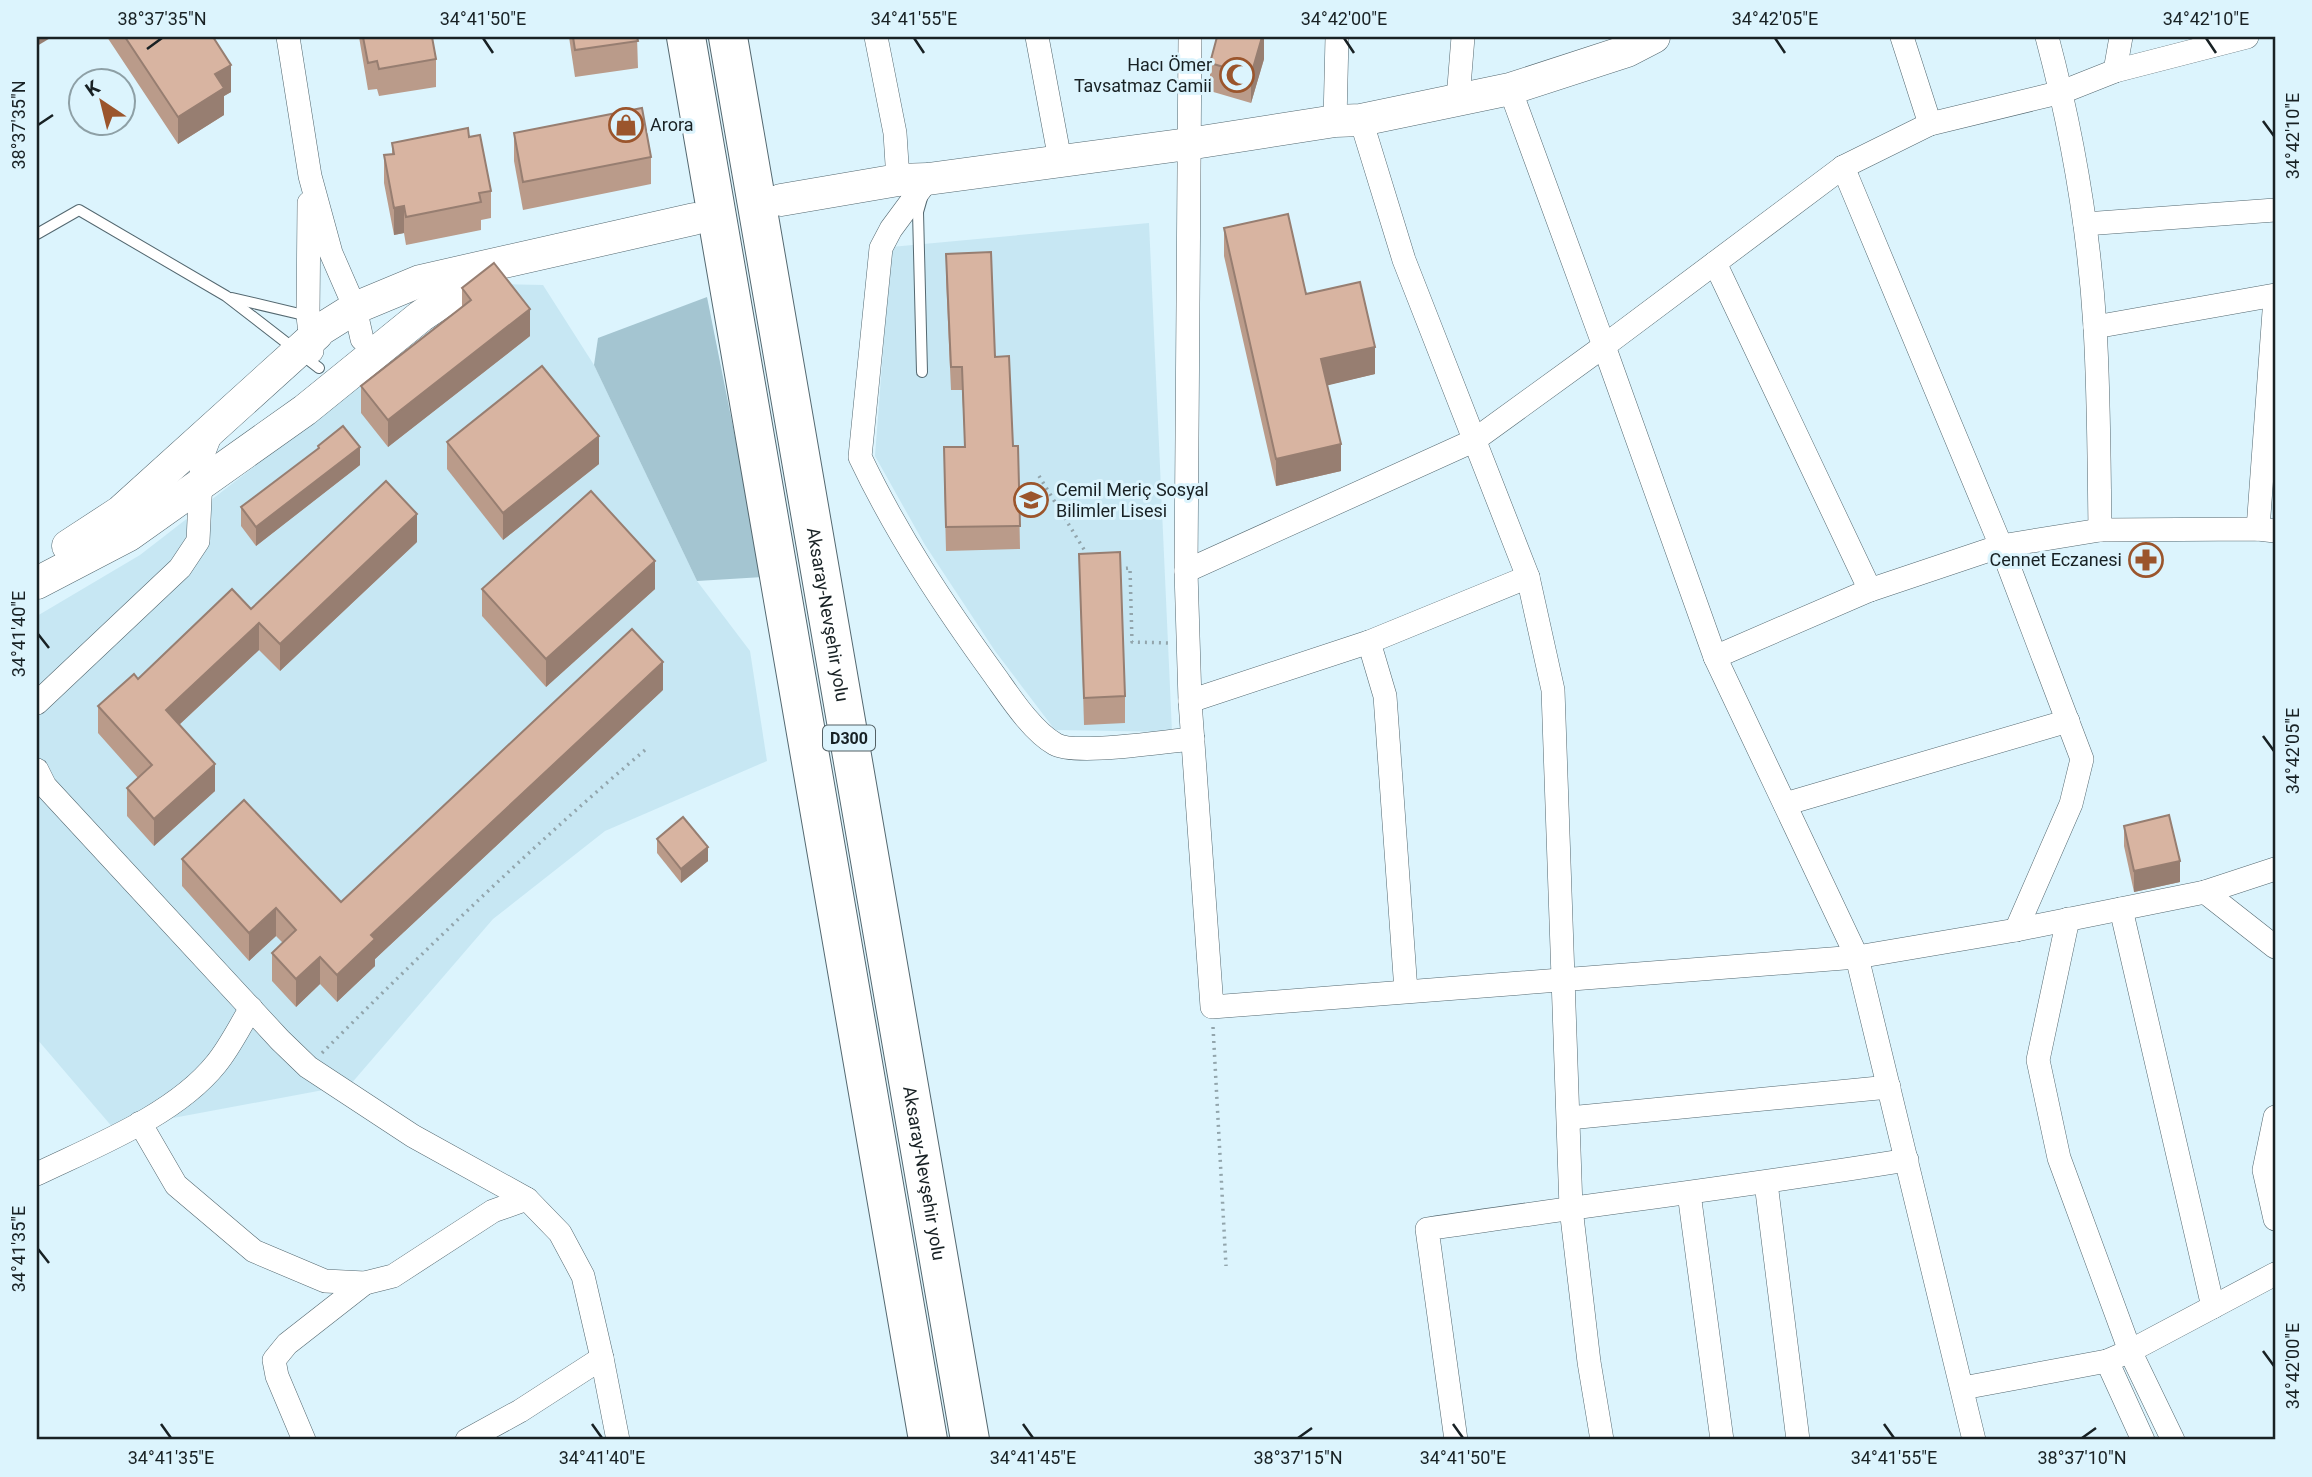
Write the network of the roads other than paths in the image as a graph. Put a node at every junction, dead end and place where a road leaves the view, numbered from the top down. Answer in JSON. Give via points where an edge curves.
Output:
{"nodes":[{"id":1,"x":288,"y":37,"type":"edge"},
{"id":2,"x":686,"y":37,"type":"edge"},
{"id":3,"x":728,"y":37,"type":"edge"},
{"id":4,"x":876,"y":37,"type":"edge"},
{"id":5,"x":1037,"y":37,"type":"edge"},
{"id":6,"x":1190,"y":37,"type":"edge"},
{"id":7,"x":1337,"y":37,"type":"edge"},
{"id":8,"x":1463,"y":37,"type":"edge"},
{"id":9,"x":1654,"y":37,"type":"edge"},
{"id":10,"x":1902,"y":37,"type":"edge"},
{"id":11,"x":2047,"y":37,"type":"edge"},
{"id":12,"x":2121,"y":37,"type":"edge"},
{"id":13,"x":2247,"y":37,"type":"edge"},
{"id":14,"x":2115,"y":71,"type":"junction"},
{"id":15,"x":1510,"y":89,"type":"junction"},
{"id":16,"x":2062,"y":92,"type":"junction"},
{"id":17,"x":1458,"y":99,"type":"junction"},
{"id":18,"x":1348,"y":120,"type":"junction"},
{"id":19,"x":1930,"y":124,"type":"junction"},
{"id":20,"x":1188,"y":144,"type":"junction"},
{"id":21,"x":1060,"y":160,"type":"junction"},
{"id":22,"x":1843,"y":167,"type":"junction"},
{"id":23,"x":310,"y":176,"type":"junction"},
{"id":24,"x":913,"y":179,"type":"junction"},
{"id":25,"x":781,"y":200,"type":"dead end"},
{"id":26,"x":2275,"y":210,"type":"edge"},
{"id":27,"x":694,"y":219,"type":"dead end"},
{"id":28,"x":2085,"y":224,"type":"junction"},
{"id":29,"x":37,"y":234,"type":"edge"},
{"id":30,"x":1716,"y":263,"type":"junction"},
{"id":31,"x":496,"y":265,"type":"junction"},
{"id":32,"x":226,"y":296,"type":"junction"},
{"id":33,"x":2275,"y":296,"type":"edge"},
{"id":34,"x":2095,"y":327,"type":"junction"},
{"id":35,"x":325,"y":335,"type":"junction"},
{"id":36,"x":1604,"y":346,"type":"junction"},
{"id":37,"x":353,"y":371,"type":"junction"},
{"id":38,"x":922,"y":372,"type":"dead end"},
{"id":39,"x":212,"y":431,"type":"junction"},
{"id":40,"x":1474,"y":441,"type":"junction"},
{"id":41,"x":201,"y":484,"type":"junction"},
{"id":42,"x":2100,"y":530,"type":"junction"},
{"id":43,"x":2267,"y":530,"type":"edge"},
{"id":44,"x":2001,"y":546,"type":"junction"},
{"id":45,"x":37,"y":567,"type":"edge"},
{"id":46,"x":1186,"y":571,"type":"junction"},
{"id":47,"x":1528,"y":577,"type":"junction"},
{"id":48,"x":37,"y":583,"type":"edge"},
{"id":49,"x":1870,"y":590,"type":"junction"},
{"id":50,"x":1369,"y":642,"type":"junction"},
{"id":51,"x":1715,"y":657,"type":"junction"},
{"id":52,"x":1190,"y":701,"type":"junction"},
{"id":53,"x":37,"y":703,"type":"edge"},
{"id":54,"x":2068,"y":721,"type":"junction"},
{"id":55,"x":1193,"y":739,"type":"junction"},
{"id":56,"x":37,"y":770,"type":"edge"},
{"id":57,"x":1785,"y":804,"type":"junction"},
{"id":58,"x":2275,"y":869,"type":"edge"},
{"id":59,"x":2205,"y":892,"type":"junction"},
{"id":60,"x":2121,"y":909,"type":"junction"},
{"id":61,"x":2068,"y":919,"type":"junction"},
{"id":62,"x":2016,"y":930,"type":"junction"},
{"id":63,"x":2275,"y":947,"type":"edge"},
{"id":64,"x":1857,"y":957,"type":"junction"},
{"id":65,"x":1564,"y":981,"type":"junction"},
{"id":66,"x":1406,"y":991,"type":"junction"},
{"id":67,"x":251,"y":1008,"type":"junction"},
{"id":68,"x":1889,"y":1087,"type":"junction"},
{"id":69,"x":2275,"y":1117,"type":"edge"},
{"id":70,"x":1569,"y":1118,"type":"junction"},
{"id":71,"x":140,"y":1123,"type":"junction"},
{"id":72,"x":1907,"y":1160,"type":"junction"},
{"id":73,"x":37,"y":1174,"type":"edge"},
{"id":74,"x":1766,"y":1183,"type":"junction"},
{"id":75,"x":1689,"y":1193,"type":"junction"},
{"id":76,"x":527,"y":1199,"type":"junction"},
{"id":77,"x":1572,"y":1208,"type":"junction"},
{"id":78,"x":2275,"y":1219,"type":"edge"},
{"id":79,"x":2275,"y":1274,"type":"edge"},
{"id":80,"x":365,"y":1283,"type":"junction"},
{"id":81,"x":2213,"y":1307,"type":"junction"},
{"id":82,"x":2130,"y":1351,"type":"junction"},
{"id":83,"x":602,"y":1357,"type":"junction"},
{"id":84,"x":2107,"y":1361,"type":"junction"},
{"id":85,"x":1963,"y":1388,"type":"junction"},
{"id":86,"x":304,"y":1440,"type":"edge"},
{"id":87,"x":467,"y":1440,"type":"edge"},
{"id":88,"x":618,"y":1440,"type":"edge"},
{"id":89,"x":928,"y":1440,"type":"edge"},
{"id":90,"x":970,"y":1440,"type":"edge"},
{"id":91,"x":1457,"y":1440,"type":"edge"},
{"id":92,"x":1602,"y":1440,"type":"edge"},
{"id":93,"x":1722,"y":1440,"type":"edge"},
{"id":94,"x":1798,"y":1440,"type":"edge"},
{"id":95,"x":1974,"y":1440,"type":"edge"},
{"id":96,"x":2143,"y":1440,"type":"edge"},
{"id":97,"x":2173,"y":1440,"type":"edge"}],
"edges":[{"from":1,"to":23,"type":"street"},
{"from":2,"to":89,"type":"highway","number":"D300"},
{"from":3,"to":90,"type":"highway","name":"Aksaray-Nevşehir yolu","number":"D300"},
{"from":4,"to":24,"type":"street","via":[[895,133]]},
{"from":5,"to":21,"type":"street"},
{"from":6,"to":20,"type":"street"},
{"from":7,"to":18,"type":"street"},
{"from":8,"to":17,"type":"street"},
{"from":9,"to":15,"type":"street","via":[[1627,51]]},
{"from":10,"to":19,"type":"street"},
{"from":11,"to":16,"type":"street"},
{"from":12,"to":14,"type":"street"},
{"from":13,"to":14,"type":"street"},
{"from":14,"to":16,"type":"street"},
{"from":15,"to":17,"type":"street"},
{"from":15,"to":36,"type":"street"},
{"from":16,"to":19,"type":"street"},
{"from":16,"to":28,"type":"street"},
{"from":17,"to":18,"type":"street"},
{"from":18,"to":20,"type":"street"},
{"from":18,"to":40,"type":"street"},
{"from":19,"to":22,"type":"street"},
{"from":20,"to":21,"type":"street"},
{"from":20,"to":46,"type":"street"},
{"from":21,"to":24,"type":"street"},
{"from":22,"to":30,"type":"street"},
{"from":22,"to":44,"type":"street"},
{"from":23,"to":35,"type":"street"},
{"from":23,"to":35,"type":"street","via":[[331,253]]},
{"from":24,"to":25,"type":"street"},
{"from":24,"to":38,"type":"lane"},
{"from":24,"to":55,"type":"street","via":[[881,248],[860,457],[873,484],[946,608],[1023,714],[1056,745],[1078,749]]},
{"from":26,"to":28,"type":"street"},
{"from":27,"to":31,"type":"street"},
{"from":28,"to":34,"type":"street"},
{"from":29,"to":32,"type":"lane","via":[[79,210]]},
{"from":30,"to":36,"type":"street"},
{"from":30,"to":49,"type":"street"},
{"from":31,"to":35,"type":"street","via":[[419,281]]},
{"from":31,"to":37,"type":"street","via":[[421,316]]},
{"from":32,"to":35,"type":"lane"},
{"from":32,"to":35,"type":"lane"},
{"from":33,"to":34,"type":"street"},
{"from":33,"to":43,"type":"street"},
{"from":34,"to":42,"type":"street"},
{"from":35,"to":37,"type":"street","via":[[363,356]]},
{"from":35,"to":39,"type":"street"},
{"from":36,"to":40,"type":"street"},
{"from":36,"to":51,"type":"street"},
{"from":37,"to":41,"type":"street"},
{"from":39,"to":41,"type":"street","via":[[202,457]]},
{"from":39,"to":45,"type":"street","via":[[120,512]]},
{"from":40,"to":46,"type":"street"},
{"from":40,"to":47,"type":"street"},
{"from":41,"to":48,"type":"street","via":[[128,535]]},
{"from":41,"to":53,"type":"street","via":[[198,541],[180,568]]},
{"from":42,"to":43,"type":"street"},
{"from":42,"to":44,"type":"street"},
{"from":44,"to":49,"type":"street"},
{"from":44,"to":54,"type":"street"},
{"from":46,"to":52,"type":"street"},
{"from":47,"to":50,"type":"street"},
{"from":47,"to":65,"type":"street","via":[[1553,690]]},
{"from":49,"to":51,"type":"street"},
{"from":50,"to":52,"type":"street"},
{"from":50,"to":66,"type":"street","via":[[1384,696]]},
{"from":51,"to":57,"type":"street"},
{"from":52,"to":55,"type":"street"},
{"from":54,"to":57,"type":"street"},
{"from":54,"to":62,"type":"street","via":[[2082,759],[2071,804]]},
{"from":55,"to":66,"type":"street","via":[[1212,1007]]},
{"from":56,"to":67,"type":"street","via":[[45,786]]},
{"from":57,"to":64,"type":"street"},
{"from":58,"to":59,"type":"street"},
{"from":59,"to":60,"type":"street"},
{"from":59,"to":63,"type":"street"},
{"from":60,"to":61,"type":"street"},
{"from":60,"to":81,"type":"street"},
{"from":61,"to":62,"type":"street"},
{"from":61,"to":82,"type":"street","via":[[2038,1060],[2059,1158]]},
{"from":62,"to":64,"type":"street"},
{"from":64,"to":65,"type":"street"},
{"from":64,"to":68,"type":"street"},
{"from":65,"to":66,"type":"street"},
{"from":65,"to":70,"type":"street"},
{"from":67,"to":71,"type":"street","via":[[216,1064],[182,1096]]},
{"from":67,"to":76,"type":"street","via":[[309,1067],[413,1136]]},
{"from":68,"to":70,"type":"street"},
{"from":68,"to":72,"type":"street"},
{"from":69,"to":78,"type":"street","via":[[2264,1170]]},
{"from":70,"to":77,"type":"street"},
{"from":71,"to":73,"type":"street"},
{"from":71,"to":80,"type":"street","via":[[176,1185],[254,1251],[325,1281]]},
{"from":72,"to":74,"type":"street"},
{"from":72,"to":85,"type":"street"},
{"from":74,"to":75,"type":"street"},
{"from":74,"to":94,"type":"street"},
{"from":75,"to":77,"type":"street"},
{"from":75,"to":93,"type":"street"},
{"from":76,"to":80,"type":"street","via":[[493,1212],[393,1276]]},
{"from":76,"to":83,"type":"street","via":[[560,1233],[583,1276]]},
{"from":77,"to":91,"type":"street","via":[[1427,1229]]},
{"from":77,"to":92,"type":"street"},
{"from":79,"to":81,"type":"street"},
{"from":80,"to":86,"type":"street","via":[[274,1360]]},
{"from":81,"to":82,"type":"street"},
{"from":82,"to":84,"type":"street"},
{"from":82,"to":97,"type":"street"},
{"from":83,"to":87,"type":"street"},
{"from":83,"to":88,"type":"street"},
{"from":84,"to":85,"type":"street"},
{"from":84,"to":96,"type":"street"},
{"from":85,"to":95,"type":"street"}]}
